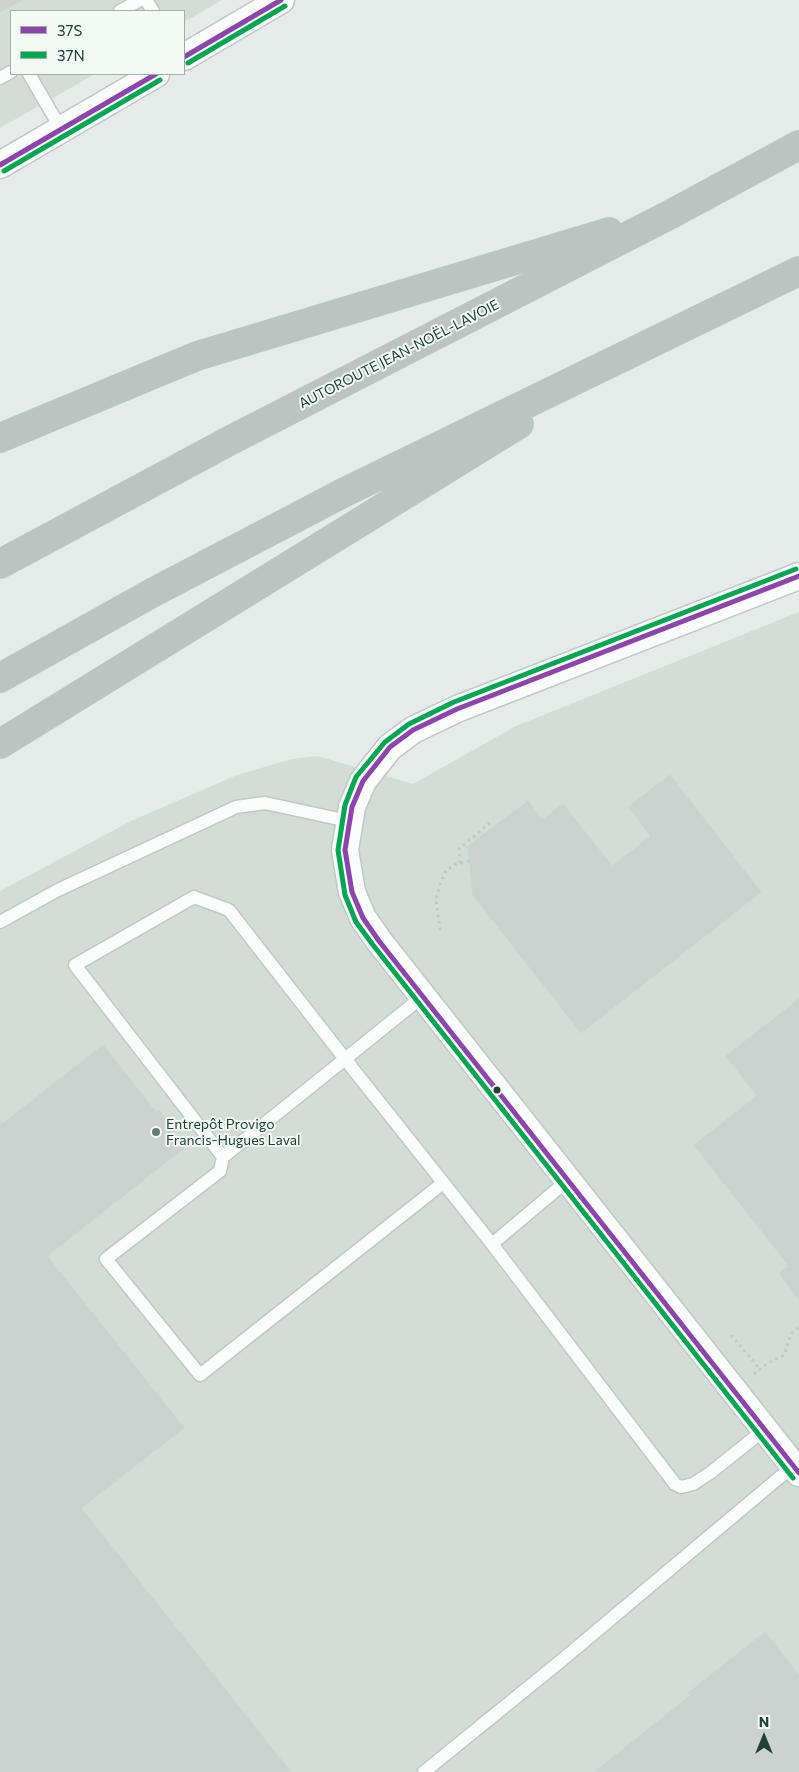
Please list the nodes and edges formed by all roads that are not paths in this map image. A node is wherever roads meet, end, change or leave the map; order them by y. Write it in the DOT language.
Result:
graph roads {
  1 [pos="140,0"];
  2 [pos="281,0"];
  3 [pos="252,7"];
  4 [pos="122,10"];
  5 [pos="185,56"];
  6 [pos="30,75"];
  7 [pos="154,75"];
  8 [pos="61,129"];
  9 [pos="799,145"];
  10 [pos="0,165"];
  11 [pos="673,213"];
  12 [pos="799,271"];
  13 [pos="644,347"];
  14 [pos="0,438"];
  15 [pos="0,564"];
  16 [pos="799,576"];
  17 [pos="0,678"];
  18 [pos="0,744"];
  19 [pos="348,821"];
  20 [pos="0,922"];
  21 [pos="422,997"];
  22 [pos="345,1059"];
  23 [pos="223,1157"];
  24 [pos="567,1181"];
  25 [pos="443,1183"];
  26 [pos="492,1244"];
  27 [pos="764,1430"];
  28 [pos="796,1470"];
  29 [pos="424,1772"];
  1 -- 4 [label="lane"];
  2 -- 3 [label="street"];
  3 -- 5 [label="street"];
  6 -- 8 [label="lane"];
  7 -- 8 [label="street"];
  8 -- 10 [label="street"];
  9 -- 11 [label="highway, AUTOROUTE JEAN-NOËL-LAVOIE"];
  11 -- 14 [label="highway"];
  11 -- 15 [label="highway, AUTOROUTE JEAN-NOËL-LAVOIE"];
  12 -- 13 [label="highway"];
  13 -- 17 [label="highway"];
  13 -- 18 [label="highway"];
  16 -- 19 [label="street"];
  19 -- 20 [label="lane"];
  19 -- 21 [label="street"];
  21 -- 22 [label="lane"];
  21 -- 24 [label="street"];
  22 -- 23 [label="lane"];
  22 -- 23 [label="lane"];
  22 -- 25 [label="lane"];
  23 -- 25 [label="lane"];
  24 -- 26 [label="lane"];
  24 -- 27 [label="street"];
  25 -- 26 [label="lane"];
  26 -- 27 [label="lane"];
  27 -- 28 [label="street"];
  28 -- 29 [label="lane"];
}
